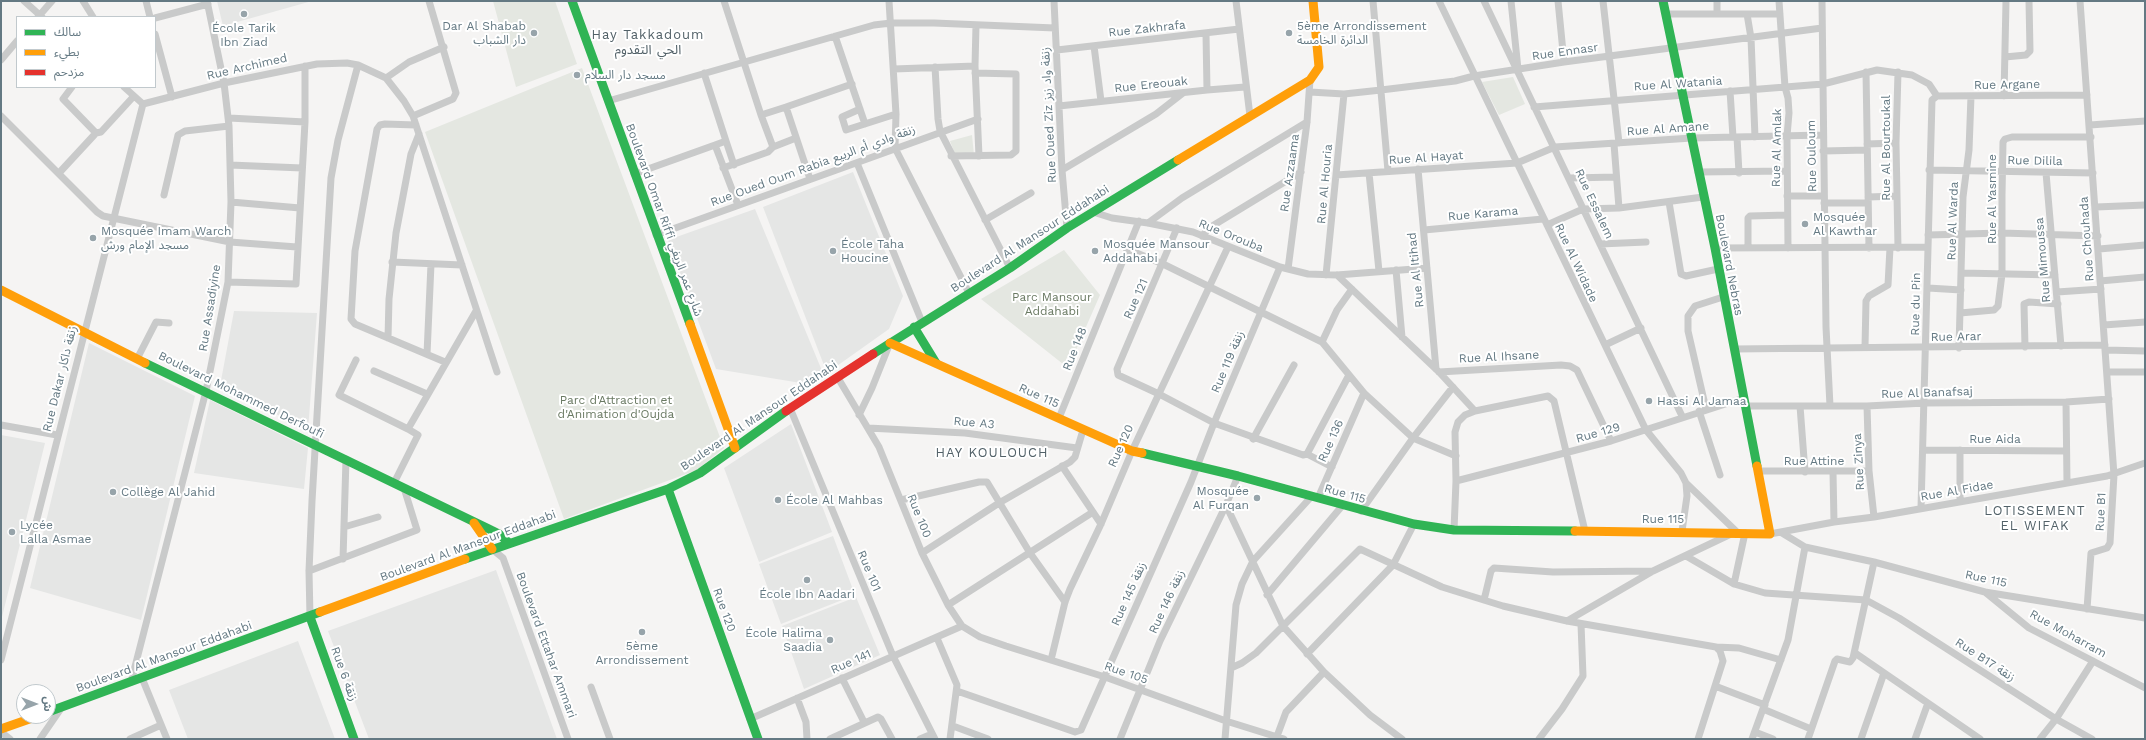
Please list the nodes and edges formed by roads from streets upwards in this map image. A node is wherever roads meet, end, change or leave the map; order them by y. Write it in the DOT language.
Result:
graph roads {
  1 [pos="24,1"];
  2 [pos="52,1"];
  3 [pos="83,1"];
  4 [pos="146,1"];
  5 [pos="429,1"];
  6 [pos="572,1"];
  7 [pos="724,1"];
  8 [pos="889,1"];
  9 [pos="1054,1"];
  10 [pos="1236,1"];
  11 [pos="1313,1"];
  12 [pos="1373,1"];
  13 [pos="1439,1"];
  14 [pos="1484,1"];
  15 [pos="1511,1"];
  16 [pos="1558,1"];
  17 [pos="1603,1"];
  18 [pos="1663,1"];
  19 [pos="1717,1"];
  20 [pos="1779,1"];
  21 [pos="1822,1"];
  22 [pos="2006,1"];
  23 [pos="2029,1"];
  24 [pos="2080,1"];
  25 [pos="207,2"];
  26 [pos="1666,14"];
  27 [pos="1717,14"];
  28 [pos="1747,14"];
  29 [pos="1780,14"];
  30 [pos="40,16"];
  31 [pos="92,16"];
  32 [pos="150,16"];
  33 [pos="156,18"];
  34 [pos="891,23"];
  35 [pos="976,25"];
  36 [pos="1055,28"];
  37 [pos="1822,28"];
  38 [pos="1239,29"];
  39 [pos="1206,34"];
  40 [pos="1782,34"];
  41 [pos="835,36"];
  42 [pos="156,38"];
  43 [pos="1751,38"];
  44 [pos="16,42"];
  45 [pos="1094,46"];
  46 [pos="444,47"];
  47 [pos="1673,48"];
  48 [pos="1057,50"];
  49 [pos="1610,57"];
  50 [pos="2005,57"];
  51 [pos="1,60"];
  52 [pos="744,61"];
  53 [pos="1564,62"];
  54 [pos="358,65"];
  55 [pos="305,66"];
  56 [pos="935,67"];
  57 [pos="894,69"];
  58 [pos="975,69"];
  59 [pos="1517,69"];
  60 [pos="1866,72"];
  61 [pos="1898,72"];
  62 [pos="704,73"];
  63 [pos="1474,76"];
  64 [pos="386,78"];
  65 [pos="1310,80"];
  66 [pos="224,83"];
  67 [pos="852,84"];
  68 [pos="1823,84"];
  69 [pos="1245,87"];
  70 [pos="1784,87"];
  71 [pos="71,88"];
  72 [pos="125,88"];
  73 [pos="1207,90"];
  74 [pos="1381,90"];
  75 [pos="1754,90"];
  76 [pos="1310,92"];
  77 [pos="1730,92"];
  78 [pos="1183,93"];
  79 [pos="1344,94"];
  80 [pos="2087,95"];
  81 [pos="134,96"];
  82 [pos="1682,96"];
  83 [pos="1937,96"];
  84 [pos="1971,96"];
  85 [pos="2004,96"];
  86 [pos="172,97"];
  87 [pos="1613,100"];
  88 [pos="608,101"];
  89 [pos="1101,101"];
  90 [pos="143,104"];
  91 [pos="1059,106"];
  92 [pos="786,107"];
  93 [pos="1534,107"];
  94 [pos="860,109"];
  95 [pos="761,114"];
  96 [pos="896,114"];
  97 [pos="1,116"];
  98 [pos="413,116"];
  99 [pos="1250,116"];
  100 [pos="978,119"];
  101 [pos="2145,121"];
  102 [pos="229,122"];
  103 [pos="305,122"];
  104 [pos="1307,122"];
  105 [pos="865,124"];
  106 [pos="416,125"];
  107 [pos="2090,125"];
  108 [pos="940,131"];
  109 [pos="96,133"];
  110 [pos="418,134"];
  111 [pos="1823,135"];
  112 [pos="1787,136"];
  113 [pos="2091,136"];
  114 [pos="1735,137"];
  115 [pos="1755,137"];
  116 [pos="796,138"];
  117 [pos="1692,138"];
  118 [pos="726,141"];
  119 [pos="1896,143"];
  120 [pos="1617,144"];
  121 [pos="715,145"];
  122 [pos="773,147"];
  123 [pos="1555,147"];
  124 [pos="1867,147"];
  125 [pos="895,148"];
  126 [pos="1823,150"];
  127 [pos="951,156"];
  128 [pos="979,156"];
  129 [pos="857,163"];
  130 [pos="1517,163"];
  131 [pos="230,165"];
  132 [pos="734,165"];
  133 [pos="302,168"];
  134 [pos="723,168"];
  135 [pos="1418,169"];
  136 [pos="1062,170"];
  137 [pos="1787,170"];
  138 [pos="1930,170"];
  139 [pos="1388,171"];
  140 [pos="1966,171"];
  141 [pos="1301,172"];
  142 [pos="1698,172"];
  143 [pos="2003,172"];
  144 [pos="59,173"];
  145 [pos="1369,173"];
  146 [pos="1739,173"];
  147 [pos="2046,173"];
  148 [pos="634,174"];
  149 [pos="2093,174"];
  150 [pos="1336,175"];
  151 [pos="1616,177"];
  152 [pos="1570,178"];
  153 [pos="810,179"];
  154 [pos="1031,193"];
  155 [pos="164,195"];
  156 [pos="1787,196"];
  157 [pos="1897,196"];
  158 [pos="1703,198"];
  159 [pos="1824,200"];
  160 [pos="1868,200"];
  161 [pos="231,202"];
  162 [pos="1669,202"];
  163 [pos="738,205"];
  164 [pos="2145,205"];
  165 [pos="2096,207"];
  166 [pos="300,208"];
  167 [pos="1618,208"];
  168 [pos="1583,209"];
  169 [pos="1093,212"];
  170 [pos="1787,215"];
  171 [pos="113,219"];
  172 [pos="985,220"];
  173 [pos="1138,221"];
  174 [pos="1148,222"];
  175 [pos="1545,222"];
  176 [pos="1067,228"];
  177 [pos="1177,228"];
  178 [pos="1424,230"];
  179 [pos="1963,234"];
  180 [pos="2002,234"];
  181 [pos="656,235"];
  182 [pos="1928,235"];
  183 [pos="2052,235"];
  184 [pos="1202,236"];
  185 [pos="2098,236"];
  186 [pos="230,242"];
  187 [pos="1646,242"];
  188 [pos="1600,244"];
  189 [pos="2145,245"];
  190 [pos="297,247"];
  191 [pos="1228,247"];
  192 [pos="1748,247"];
  193 [pos="1928,247"];
  194 [pos="1715,248"];
  195 [pos="1788,248"];
  196 [pos="1825,248"];
  197 [pos="1869,248"];
  198 [pos="1890,248"];
  199 [pos="1898,248"];
  200 [pos="1127,249"];
  201 [pos="2099,249"];
  202 [pos="392,262"];
  203 [pos="431,264"];
  204 [pos="1163,264"];
  205 [pos="462,266"];
  206 [pos="1280,267"];
  207 [pos="1010,268"];
  208 [pos="1427,268"];
  209 [pos="1718,269"];
  210 [pos="1288,270"];
  211 [pos="1396,270"];
  212 [pos="1379,271"];
  213 [pos="1962,273"];
  214 [pos="2002,274"];
  215 [pos="1326,275"];
  216 [pos="1337,275"];
  217 [pos="2055,276"];
  218 [pos="2145,277"];
  219 [pos="228,282"];
  220 [pos="2101,285"];
  221 [pos="1210,288"];
  222 [pos="1928,288"];
  223 [pos="1352,289"];
  224 [pos="1,290"];
  225 [pos="1961,290"];
  226 [pos="2057,292"];
  227 [pos="969,293"];
  228 [pos="1723,297"];
  229 [pos="2058,304"];
  230 [pos="476,311"];
  231 [pos="1260,312"];
  232 [pos="1960,313"];
  233 [pos="2145,322"];
  234 [pos="169,323"];
  235 [pos="918,324"];
  236 [pos="2104,325"];
  237 [pos="1641,328"];
  238 [pos="83,332"];
  239 [pos="1402,337"];
  240 [pos="388,338"];
  241 [pos="890,342"];
  242 [pos="1322,342"];
  243 [pos="1605,345"];
  244 [pos="2061,346"];
  245 [pos="1865,347"];
  246 [pos="2025,347"];
  247 [pos="1827,348"];
  248 [pos="1926,348"];
  249 [pos="1959,348"];
  250 [pos="2106,348"];
  251 [pos="1734,349"];
  252 [pos="2145,351"];
  253 [pos="427,354"];
  254 [pos="137,358"];
  255 [pos="356,360"];
  256 [pos="445,362"];
  257 [pos="936,363"];
  258 [pos="1294,366"];
  259 [pos="1438,370"];
  260 [pos="374,371"];
  261 [pos="498,372"];
  262 [pos="2108,372"];
  263 [pos="2145,372"];
  264 [pos="1349,375"];
  265 [pos="838,378"];
  266 [pos="1453,387"];
  267 [pos="206,391"];
  268 [pos="1364,393"];
  269 [pos="426,394"];
  270 [pos="1159,394"];
  271 [pos="2109,399"];
  272 [pos="1744,402"];
  273 [pos="2066,402"];
  274 [pos="1925,403"];
  275 [pos="1800,406"];
  276 [pos="1830,406"];
  277 [pos="1868,406"];
  278 [pos="790,408"];
  279 [pos="1703,410"];
  280 [pos="1474,412"];
  281 [pos="859,414"];
  282 [pos="1682,416"];
  283 [pos="1059,418"];
  284 [pos="1214,423"];
  285 [pos="1,425"];
  286 [pos="868,428"];
  287 [pos="408,429"];
  288 [pos="1084,430"];
  289 [pos="1646,430"];
  290 [pos="57,435"];
  291 [pos="1413,438"];
  292 [pos="1254,439"];
  293 [pos="1611,441"];
  294 [pos="316,444"];
  295 [pos="735,448"];
  296 [pos="1077,448"];
  297 [pos="1923,450"];
  298 [pos="1960,450"];
  299 [pos="2066,450"];
  300 [pos="1132,451"];
  301 [pos="1565,453"];
  302 [pos="1307,454"];
  303 [pos="1456,456"];
  304 [pos="346,459"];
  305 [pos="2145,463"];
  306 [pos="1062,466"];
  307 [pos="1197,466"];
  308 [pos="1332,467"];
  309 [pos="1758,471"];
  310 [pos="1869,471"];
  311 [pos="1805,472"];
  312 [pos="1833,472"];
  313 [pos="1720,475"];
  314 [pos="2114,475"];
  315 [pos="1238,476"];
  316 [pos="1456,481"];
  317 [pos="394,483"];
  318 [pos="2067,483"];
  319 [pos="1686,484"];
  320 [pos="404,488"];
  321 [pos="668,489"];
  322 [pos="1314,497"];
  323 [pos="901,500"];
  324 [pos="1960,501"];
  325 [pos="999,503"];
  326 [pos="1226,505"];
  327 [pos="1342,506"];
  328 [pos="1922,508"];
  329 [pos="1361,511"];
  330 [pos="1093,512"];
  331 [pos="378,517"];
  332 [pos="1874,517"];
  333 [pos="472,521"];
  334 [pos="1834,522"];
  335 [pos="1101,524"];
  336 [pos="1414,524"];
  337 [pos="344,527"];
  338 [pos="1454,530"];
  339 [pos="1585,531"];
  340 [pos="1682,531"];
  341 [pos="1739,533"];
  342 [pos="1782,533"];
  343 [pos="1770,534"];
  344 [pos="509,543"];
  345 [pos="1805,547"];
  346 [pos="492,549"];
  347 [pos="922,553"];
  348 [pos="1030,553"];
  349 [pos="1686,556"];
  350 [pos="503,558"];
  351 [pos="343,559"];
  352 [pos="1254,561"];
  353 [pos="1874,562"];
  354 [pos="1393,565"];
  355 [pos="309,571"];
  356 [pos="1653,571"];
  357 [pos="1734,584"];
  358 [pos="1984,592"];
  359 [pos="1267,595"];
  360 [pos="1796,596"];
  361 [pos="1484,600"];
  362 [pos="1866,600"];
  363 [pos="1065,602"];
  364 [pos="948,606"];
  365 [pos="2087,609"];
  366 [pos="310,617"];
  367 [pos="2145,618"];
  368 [pos="1567,621"];
  369 [pos="1581,624"];
  370 [pos="962,626"];
  371 [pos="1283,626"];
  372 [pos="937,638"];
  373 [pos="1716,647"];
  374 [pos="1855,652"];
  375 [pos="1307,654"];
  376 [pos="893,656"];
  377 [pos="1,660"];
  378 [pos="1051,660"];
  379 [pos="1781,660"];
  380 [pos="2093,661"];
  381 [pos="1230,668"];
  382 [pos="1324,672"];
  383 [pos="1884,673"];
  384 [pos="1105,677"];
  385 [pos="142,678"];
  386 [pos="842,678"];
  387 [pos="131,682"];
  388 [pos="1715,686"];
  389 [pos="591,687"];
  390 [pos="2145,688"];
  391 [pos="1141,690"];
  392 [pos="957,691"];
  393 [pos="797,698"];
  394 [pos="1928,703"];
  395 [pos="62,707"];
  396 [pos="1764,707"];
  397 [pos="56,709"];
  398 [pos="750,719"];
  399 [pos="2056,719"];
  400 [pos="1226,721"];
  401 [pos="864,722"];
  402 [pos="17,724"];
  403 [pos="161,725"];
  404 [pos="953,726"];
  405 [pos="1811,729"];
  406 [pos="1,730"];
  407 [pos="1753,735"];
  408 [pos="933,736"];
  409 [pos="1279,738"];
  410 [pos="10,739"];
  411 [pos="40,739"];
  412 [pos="130,739"];
  413 [pos="167,739"];
  414 [pos="354,739"];
  415 [pos="568,739"];
  416 [pos="610,739"];
  417 [pos="758,739"];
  418 [pos="807,739"];
  419 [pos="830,739"];
  420 [pos="892,739"];
  421 [pos="920,739"];
  422 [pos="950,739"];
  423 [pos="988,739"];
  424 [pos="1120,739"];
  425 [pos="1225,739"];
  426 [pos="1402,739"];
  427 [pos="1539,739"];
  428 [pos="1698,739"];
  429 [pos="1773,739"];
  430 [pos="1808,739"];
  431 [pos="1861,739"];
  432 [pos="1915,739"];
  433 [pos="1980,739"];
  434 [pos="2040,739"];
  435 [pos="2092,739"];
  1 -- 30 [label="street"];
  2 -- 30 [label="street"];
  3 -- 31 [label="street"];
  4 -- 32 [label="street"];
  5 -- 46 [label="street"];
  6 -- 88 [label="street, Boulevard Omar Riffi شارع عمر الريفي"];
  7 -- 52 [label="street"];
  8 -- 34 [label="street"];
  9 -- 36 [label="street, Rue Oued Ziz زنقة واد زيز"];
  10 -- 38 [label="street"];
  11 -- 65 [label="street"];
  12 -- 74 [label="street"];
  13 -- 63 [label="street, Rue Al Widade"];
  14 -- 59 [label="street, Rue Essalem"];
  15 -- 59 [label="street"];
  16 -- 53 [label="street"];
  17 -- 49 [label="street"];
  18 -- 26 [label="street, Boulevard Nebras"];
  19 -- 27 [label="street"];
  20 -- 29 [label="street, Rue Al Amlak"];
  21 -- 37 [label="street, Rue Ouloum"];
  22 -- 50 [label="street"];
  23 -- 50 [label="street"];
  24 -- 80 [label="street, Rue Chouhada"];
  25 -- 33 [label="street"];
  25 -- 66 [label="street, Rue Assadiyine"];
  26 -- 27 [label="street"];
  26 -- 47 [label="street, Boulevard Nebras"];
  27 -- 28 [label="street"];
  28 -- 29 [label="street"];
  28 -- 43 [label="street"];
  29 -- 40 [label="street, Rue Al Amlak"];
  34 -- 35 [label="street"];
  34 -- 41 [label="street"];
  34 -- 57 [label="street"];
  35 -- 36 [label="street"];
  35 -- 58 [label="street"];
  36 -- 48 [label="street, Rue Oued Ziz زنقة واد زيز"];
  37 -- 40 [label="street, Rue Ennasr"];
  37 -- 68 [label="street, Rue Ouloum"];
  38 -- 39 [label="street, Rue Zakhrafa"];
  38 -- 69 [label="street"];
  39 -- 45 [label="street, Rue Zakhrafa"];
  39 -- 73 [label="street"];
  40 -- 43 [label="street, Rue Ennasr"];
  40 -- 70 [label="street, Rue Al Amlak"];
  41 -- 52 [label="street"];
  41 -- 67 [label="street"];
  42 -- 86 [label="street"];
  43 -- 47 [label="street, Rue Ennasr"];
  43 -- 75 [label="street"];
  44 -- 51 [label="street"];
  45 -- 48 [label="street, Rue Zakhrafa"];
  45 -- 89 [label="street"];
  46 -- 64 [label="street"];
  46 -- 98 [label="street"];
  47 -- 49 [label="street, Rue Ennasr"];
  47 -- 82 [label="street, Boulevard Nebras"];
  48 -- 91 [label="street, Rue Oued Ziz زنقة واد زيز"];
  49 -- 53 [label="street, Rue Ennasr"];
  49 -- 87 [label="street"];
  50 -- 85 [label="street"];
  52 -- 62 [label="street"];
  52 -- 95 [label="street"];
  53 -- 59 [label="street, Rue Ennasr"];
  54 -- 55 [label="street, Rue Archimed"];
  54 -- 64 [label="street"];
  54 -- 294 [label="street"];
  55 -- 66 [label="street, Rue Archimed"];
  55 -- 103 [label="street"];
  56 -- 57 [label="street"];
  56 -- 58 [label="street"];
  56 -- 108 [label="street"];
  57 -- 96 [label="street"];
  58 -- 100 [label="street"];
  58 -- 128 [label="street"];
  59 -- 63 [label="street, Rue Ennasr"];
  59 -- 93 [label="street, Rue Essalem"];
  60 -- 61 [label="street, Rue Al Watania"];
  60 -- 68 [label="street, Rue Al Watania"];
  60 -- 124 [label="street"];
  61 -- 83 [label="street, Rue Al Watania"];
  61 -- 119 [label="street, Rue Al Bourtoukal"];
  62 -- 88 [label="street"];
  62 -- 118 [label="street"];
  63 -- 74 [label="street, Rue Ennasr"];
  63 -- 130 [label="street, Rue Al Widade"];
  64 -- 98 [label="street"];
  65 -- 76 [label="street, Rue Azzaama"];
  65 -- 99 [label="street, Boulevard Al Mansour Eddahabi"];
  66 -- 86 [label="street, Rue Archimed"];
  66 -- 102 [label="street, Rue Assadiyine"];
  67 -- 92 [label="street"];
  67 -- 94 [label="street"];
  68 -- 70 [label="street, Rue Al Watania"];
  68 -- 111 [label="street, Rue Ouloum"];
  69 -- 73 [label="street, Rue Ereouak"];
  69 -- 99 [label="street"];
  70 -- 75 [label="street, Rue Al Watania"];
  70 -- 112 [label="street, Rue Al Amlak"];
  71 -- 109 [label="street"];
  72 -- 81 [label="street"];
  73 -- 78 [label="street, Rue Ereouak"];
  74 -- 79 [label="street, Rue Ennasr"];
  74 -- 139 [label="street"];
  75 -- 77 [label="street, Rue Al Watania"];
  75 -- 115 [label="street"];
  76 -- 79 [label="street, Rue Ennasr"];
  76 -- 104 [label="street, Rue Azzaama"];
  77 -- 82 [label="street, Rue Al Watania"];
  77 -- 114 [label="street"];
  78 -- 89 [label="street, Rue Ereouak"];
  78 -- 136 [label="street"];
  79 -- 150 [label="street, Rue Al Houria"];
  80 -- 85 [label="street, Rue Argane"];
  80 -- 107 [label="street, Rue Chouhada"];
  81 -- 90 [label="street"];
  81 -- 109 [label="street"];
  82 -- 87 [label="street, Rue Al Watania"];
  82 -- 117 [label="street, Boulevard Nebras"];
  83 -- 84 [label="street, Rue Argane"];
  83 -- 138 [label="street, Rue du Pin"];
  84 -- 85 [label="street, Rue Argane"];
  84 -- 140 [label="street, Rue Al Warda"];
  86 -- 90 [label="street, Rue Archimed"];
  87 -- 93 [label="street, Rue Al Watania"];
  87 -- 120 [label="street"];
  88 -- 148 [label="street, Boulevard Omar Riffi شارع عمر الريفي"];
  89 -- 91 [label="street, Rue Ereouak"];
  90 -- 171 [label="street, Rue Dakar زنقة داكار"];
  91 -- 136 [label="street, Rue Oued Ziz زنقة واد زيز"];
  92 -- 95 [label="street"];
  92 -- 116 [label="street"];
  93 -- 123 [label="street, Rue Essalem"];
  94 -- 105 [label="street"];
  94 -- 105 [label="street"];
  95 -- 122 [label="street"];
  96 -- 105 [label="street"];
  96 -- 125 [label="street"];
  97 -- 144 [label="street"];
  98 -- 106 [label="street"];
  99 -- 169 [label="street, Boulevard Al Mansour Eddahabi"];
  100 -- 108 [label="street, Rue Oued Oum Rabia زنقة وادي أم الربيع"];
  100 -- 128 [label="street"];
  101 -- 107 [label="street"];
  102 -- 103 [label="street"];
  102 -- 131 [label="street, Rue Assadiyine"];
  102 -- 155 [label="street"];
  103 -- 133 [label="street"];
  104 -- 141 [label="street, Rue Azzaama"];
  104 -- 174 [label="street"];
  106 -- 110 [label="street"];
  106 -- 240 [label="street"];
  107 -- 113 [label="street, Rue Chouhada"];
  108 -- 125 [label="street, Rue Oued Oum Rabia زنقة وادي أم الربيع"];
  108 -- 127 [label="street"];
  109 -- 144 [label="street"];
  110 -- 202 [label="street"];
  110 -- 205 [label="street"];
  111 -- 112 [label="street, Rue Al Amane"];
  111 -- 126 [label="street, Rue Ouloum"];
  112 -- 115 [label="street, Rue Al Amane"];
  112 -- 137 [label="street, Rue Al Amlak"];
  113 -- 143 [label="street, Rue Al Yasmine"];
  113 -- 149 [label="street, Rue Chouhada"];
  114 -- 115 [label="street, Rue Al Amane"];
  114 -- 117 [label="street, Rue Al Amane"];
  114 -- 146 [label="street"];
  116 -- 122 [label="street"];
  116 -- 153 [label="street"];
  117 -- 120 [label="street, Rue Al Amane"];
  117 -- 142 [label="street, Boulevard Nebras"];
  118 -- 121 [label="street"];
  118 -- 132 [label="street"];
  119 -- 124 [label="street"];
  119 -- 157 [label="street, Rue Al Bourtoukal"];
  120 -- 123 [label="street, Rue Al Amane"];
  120 -- 151 [label="street"];
  121 -- 134 [label="street"];
  121 -- 148 [label="street"];
  122 -- 132 [label="street"];
  123 -- 130 [label="street, Rue Al Amane"];
  123 -- 152 [label="street, Rue Essalem"];
  124 -- 126 [label="street"];
  124 -- 160 [label="street"];
  125 -- 129 [label="street, Rue Oued Oum Rabia زنقة وادي أم الربيع"];
  125 -- 227 [label="street"];
  126 -- 159 [label="street, Rue Ouloum"];
  127 -- 128 [label="street"];
  127 -- 172 [label="street"];
  129 -- 153 [label="street, Rue Oued Oum Rabia زنقة وادي أم الربيع"];
  129 -- 235 [label="street"];
  130 -- 135 [label="street, Rue Al Hayat"];
  130 -- 175 [label="street, Rue Al Widade"];
  131 -- 133 [label="street"];
  131 -- 161 [label="street, Rue Assadiyine"];
  132 -- 134 [label="street"];
  133 -- 166 [label="street"];
  134 -- 163 [label="street"];
  135 -- 139 [label="street, Rue Al Hayat"];
  135 -- 178 [label="street, Rue Al Itihad"];
  136 -- 176 [label="street, Rue Oued Ziz زنقة واد زيز"];
  137 -- 146 [label="street"];
  137 -- 156 [label="street, Rue Al Amlak"];
  138 -- 140 [label="street, Rue Dilila"];
  138 -- 182 [label="street, Rue du Pin"];
  139 -- 145 [label="street, Rue Al Hayat"];
  140 -- 143 [label="street, Rue Dilila"];
  140 -- 179 [label="street, Rue Al Warda"];
  141 -- 184 [label="street"];
  141 -- 210 [label="street, Rue Azzaama"];
  142 -- 146 [label="street"];
  142 -- 158 [label="street, Boulevard Nebras"];
  143 -- 147 [label="street, Rue Dilila"];
  143 -- 180 [label="street, Rue Al Yasmine"];
  144 -- 171 [label="street"];
  145 -- 150 [label="street, Rue Al Hayat"];
  145 -- 212 [label="street"];
  147 -- 149 [label="street, Rue Dilila"];
  147 -- 183 [label="street, Rue Mimoussa"];
  148 -- 181 [label="street, Boulevard Omar Riffi شارع عمر الريفي"];
  149 -- 165 [label="street, Rue Chouhada"];
  150 -- 215 [label="street, Rue Al Houria"];
  151 -- 152 [label="street"];
  151 -- 167 [label="street"];
  152 -- 168 [label="street, Rue Essalem"];
  153 -- 163 [label="street, Rue Oued Oum Rabia زنقة وادي أم الربيع"];
  154 -- 172 [label="street"];
  156 -- 159 [label="street"];
  156 -- 170 [label="street, Rue Al Amlak"];
  157 -- 160 [label="street"];
  157 -- 199 [label="street, Rue Al Bourtoukal"];
  158 -- 162 [label="street"];
  158 -- 194 [label="street, Boulevard Nebras"];
  159 -- 160 [label="street"];
  159 -- 196 [label="street, Rue Ouloum"];
  160 -- 197 [label="street"];
  161 -- 166 [label="street"];
  161 -- 186 [label="street, Rue Assadiyine"];
  162 -- 167 [label="street"];
  162 -- 209 [label="street"];
  163 -- 181 [label="street, Rue Oued Oum Rabia زنقة وادي أم الربيع"];
  164 -- 165 [label="street"];
  165 -- 185 [label="street, Rue Chouhada"];
  166 -- 190 [label="street"];
  167 -- 168 [label="street"];
  168 -- 175 [label="street, Rue Karama"];
  168 -- 188 [label="street, Rue Essalem"];
  169 -- 173 [label="street, Rue Orouba"];
  169 -- 176 [label="street, Boulevard Al Mansour Eddahabi"];
  170 -- 192 [label="street"];
  170 -- 195 [label="street, Rue Al Amlak"];
  171 -- 186 [label="street"];
  171 -- 238 [label="street, Rue Dakar زنقة داكار"];
  172 -- 207 [label="street"];
  173 -- 174 [label="street, Rue Orouba"];
  173 -- 200 [label="street, Rue 148"];
  174 -- 177 [label="street, Rue Orouba"];
  175 -- 178 [label="street, Rue Karama"];
  175 -- 243 [label="street, Rue Al Widade"];
  176 -- 207 [label="street, Boulevard Al Mansour Eddahabi"];
  177 -- 184 [label="street, Rue Orouba"];
  177 -- 204 [label="street, Rue 121"];
  178 -- 208 [label="street, Rue Al Itihad"];
  179 -- 180 [label="street"];
  179 -- 182 [label="street"];
  179 -- 213 [label="street, Rue Al Warda"];
  180 -- 183 [label="street"];
  180 -- 214 [label="street, Rue Al Yasmine"];
  181 -- 295 [label="street, Boulevard Omar Riffi شارع عمر الريفي"];
  182 -- 193 [label="street, Rue du Pin"];
  183 -- 185 [label="street"];
  183 -- 217 [label="street, Rue Mimoussa"];
  184 -- 191 [label="street, Rue Orouba"];
  185 -- 201 [label="street, Rue Chouhada"];
  186 -- 190 [label="street"];
  186 -- 219 [label="street, Rue Assadiyine"];
  187 -- 188 [label="street"];
  188 -- 237 [label="street, Rue Essalem"];
  189 -- 201 [label="street"];
  190 -- 219 [label="street"];
  191 -- 206 [label="street, Rue Orouba"];
  191 -- 221 [label="street, Rue 120"];
  192 -- 194 [label="street"];
  192 -- 195 [label="street"];
  193 -- 199 [label="street"];
  193 -- 222 [label="street, Rue du Pin"];
  194 -- 209 [label="street, Boulevard Nebras"];
  195 -- 196 [label="street"];
  196 -- 197 [label="street"];
  196 -- 247 [label="street, Rue Ouloum"];
  197 -- 198 [label="street"];
  198 -- 199 [label="street"];
  198 -- 245 [label="street"];
  200 -- 204 [label="street"];
  200 -- 283 [label="street, Rue 148"];
  201 -- 220 [label="street, Rue Chouhada"];
  202 -- 203 [label="street"];
  202 -- 240 [label="street"];
  203 -- 205 [label="street"];
  203 -- 253 [label="street"];
  204 -- 221 [label="street"];
  204 -- 270 [label="street, Rue 121"];
  205 -- 230 [label="street"];
  206 -- 210 [label="street, Rue Orouba"];
  206 -- 231 [label="street, Rue 119 زنقة"];
  207 -- 227 [label="street, Boulevard Al Mansour Eddahabi"];
  208 -- 211 [label="street, Rue Orouba"];
  208 -- 259 [label="street, Rue Al Itihad"];
  209 -- 228 [label="street, Boulevard Nebras"];
  210 -- 215 [label="street, Rue Orouba"];
  211 -- 212 [label="street, Rue Orouba"];
  211 -- 239 [label="street"];
  212 -- 216 [label="street, Rue Orouba"];
  213 -- 214 [label="street"];
  213 -- 225 [label="street, Rue Al Warda"];
  214 -- 217 [label="street"];
  214 -- 232 [label="street, Rue Al Yasmine"];
  215 -- 216 [label="street, Rue Orouba"];
  216 -- 223 [label="street"];
  217 -- 226 [label="street, Rue Mimoussa"];
  218 -- 220 [label="street"];
  219 -- 267 [label="street, Rue Assadiyine"];
  220 -- 226 [label="street"];
  220 -- 236 [label="street, Rue Chouhada"];
  221 -- 231 [label="street"];
  221 -- 270 [label="street, Rue 120"];
  222 -- 225 [label="street"];
  222 -- 248 [label="street, Rue du Pin"];
  223 -- 239 [label="street"];
  223 -- 242 [label="street"];
  224 -- 238 [label="street, Boulevard Mohammed Derfoufi"];
  225 -- 232 [label="street, Rue Al Warda"];
  226 -- 229 [label="street, Rue Mimoussa"];
  227 -- 235 [label="street, Boulevard Al Mansour Eddahabi"];
  228 -- 251 [label="street, Boulevard Nebras"];
  228 -- 279 [label="street"];
  229 -- 244 [label="street, Rue Mimoussa"];
  229 -- 246 [label="street"];
  230 -- 256 [label="street"];
  230 -- 261 [label="street"];
  231 -- 242 [label="street"];
  231 -- 284 [label="street, Rue 119 زنقة"];
  232 -- 249 [label="street, Rue Al Warda"];
  233 -- 236 [label="street"];
  234 -- 254 [label="street"];
  235 -- 241 [label="street, Boulevard Al Mansour Eddahabi"];
  235 -- 257 [label="street"];
  236 -- 250 [label="street, Rue Chouhada"];
  237 -- 243 [label="street"];
  237 -- 282 [label="street, Rue Essalem"];
  238 -- 254 [label="street, Boulevard Mohammed Derfoufi"];
  238 -- 290 [label="street, Rue Dakar زنقة داكار"];
  239 -- 259 [label="street"];
  240 -- 253 [label="street"];
  241 -- 257 [label="street, Rue 115"];
  241 -- 265 [label="street, Boulevard Al Mansour Eddahabi"];
  241 -- 281 [label="street"];
  242 -- 264 [label="street"];
  243 -- 289 [label="street, Rue Al Widade"];
  244 -- 246 [label="street, Rue Arar"];
  244 -- 250 [label="street, Rue Arar"];
  245 -- 247 [label="street, Rue Arar"];
  245 -- 248 [label="street, Rue Arar"];
  246 -- 249 [label="street, Rue Arar"];
  247 -- 251 [label="street, Rue Arar"];
  247 -- 276 [label="street, Rue Ouloum"];
  248 -- 249 [label="street, Rue Arar"];
  248 -- 274 [label="street, Rue du Pin"];
  250 -- 252 [label="street, Rue Arar"];
  250 -- 262 [label="street, Rue Chouhada"];
  251 -- 272 [label="street, Boulevard Nebras"];
  253 -- 256 [label="street"];
  254 -- 267 [label="street, Boulevard Mohammed Derfoufi"];
  255 -- 287 [label="street"];
  256 -- 269 [label="street"];
  257 -- 283 [label="street, Rue 115"];
  258 -- 292 [label="street"];
  259 -- 266 [label="street"];
  259 -- 293 [label="street, Rue Al Ihsane"];
  260 -- 269 [label="street"];
  262 -- 263 [label="street"];
  262 -- 271 [label="street, Rue Chouhada"];
  264 -- 268 [label="street"];
  264 -- 302 [label="street"];
  265 -- 278 [label="street, Boulevard Al Mansour Eddahabi"];
  265 -- 281 [label="street, Rue 100"];
  266 -- 280 [label="street"];
  266 -- 291 [label="street"];
  267 -- 294 [label="street, Boulevard Mohammed Derfoufi"];
  267 -- 387 [label="street, Rue Assadiyine"];
  268 -- 291 [label="street"];
  268 -- 308 [label="street, Rue 136"];
  269 -- 287 [label="street"];
  270 -- 284 [label="street"];
  270 -- 300 [label="street, Rue 120"];
  271 -- 273 [label="street, Rue Al Banafsaj"];
  271 -- 314 [label="street, Rue Chouhada"];
  272 -- 275 [label="street, Rue Al Banafsaj"];
  272 -- 279 [label="street, Rue 129"];
  272 -- 309 [label="street, Boulevard Nebras"];
  273 -- 274 [label="street, Rue Al Banafsaj"];
  273 -- 299 [label="street"];
  274 -- 277 [label="street, Rue Al Banafsaj"];
  274 -- 297 [label="street, Rue du Pin"];
  275 -- 276 [label="street, Rue Al Banafsaj"];
  275 -- 311 [label="street"];
  276 -- 277 [label="street, Rue Al Banafsaj"];
  277 -- 310 [label="street, Rue Zinya"];
  278 -- 295 [label="street, Boulevard Al Mansour Eddahabi"];
  278 -- 376 [label="street, Rue 101"];
  279 -- 282 [label="street, Rue 129"];
  279 -- 313 [label="street"];
  280 -- 301 [label="street"];
  280 -- 303 [label="street"];
  281 -- 286 [label="street, Rue 100"];
  282 -- 289 [label="street, Rue 129"];
  283 -- 288 [label="street, Rue 115"];
  284 -- 292 [label="street"];
  284 -- 307 [label="street, Rue 119 زنقة"];
  285 -- 290 [label="street"];
  286 -- 296 [label="street, Rue A3"];
  286 -- 323 [label="street, Rue 100"];
  287 -- 317 [label="street"];
  288 -- 296 [label="street"];
  288 -- 300 [label="street, Rue 115"];
  289 -- 293 [label="street, Rue 129"];
  289 -- 319 [label="street, Rue Al Widade"];
  290 -- 377 [label="street, Rue Dakar زنقة داكار"];
  291 -- 303 [label="street"];
  291 -- 329 [label="street"];
  292 -- 302 [label="street"];
  293 -- 301 [label="street, Rue 129"];
  294 -- 304 [label="street, Boulevard Mohammed Derfoufi"];
  294 -- 355 [label="street"];
  295 -- 321 [label="street, Boulevard Al Mansour Eddahabi"];
  296 -- 306 [label="street"];
  297 -- 298 [label="street, Rue Aida"];
  297 -- 328 [label="street, Rue du Pin"];
  298 -- 299 [label="street, Rue Aida"];
  298 -- 324 [label="street"];
  299 -- 318 [label="street"];
  300 -- 307 [label="street, Rue 115"];
  300 -- 335 [label="street, Rue 120"];
  301 -- 316 [label="street, Rue 129"];
  301 -- 339 [label="street"];
  302 -- 308 [label="street"];
  303 -- 316 [label="street"];
  304 -- 317 [label="street, Boulevard Mohammed Derfoufi"];
  304 -- 337 [label="street"];
  305 -- 314 [label="street, Rue Al Fidae"];
  306 -- 325 [label="street"];
  306 -- 330 [label="street"];
  307 -- 315 [label="street, Rue 115"];
  307 -- 384 [label="street, Rue 145 زنقة"];
  308 -- 322 [label="street, Rue 136"];
  309 -- 311 [label="street, Rue Attine"];
  309 -- 343 [label="street, Boulevard Nebras"];
  310 -- 312 [label="street, Rue Attine"];
  310 -- 332 [label="street, Rue Zinya"];
  311 -- 312 [label="street, Rue Attine"];
  312 -- 334 [label="street"];
  314 -- 318 [label="street, Rue Al Fidae"];
  314 -- 365 [label="street, Rue B1"];
  315 -- 322 [label="street, Rue 115"];
  315 -- 326 [label="street, Rue 146 زنقة"];
  316 -- 338 [label="street"];
  317 -- 320 [label="street, Boulevard Mohammed Derfoufi"];
  318 -- 324 [label="street, Rue Al Fidae"];
  319 -- 340 [label="street"];
  319 -- 341 [label="street"];
  320 -- 333 [label="street, Boulevard Mohammed Derfoufi"];
  320 -- 351 [label="street"];
  321 -- 344 [label="street, Boulevard Al Mansour Eddahabi"];
  321 -- 398 [label="street, Rue 120"];
  322 -- 327 [label="street, Rue 115"];
  322 -- 352 [label="street, Rue 136"];
  323 -- 325 [label="street"];
  323 -- 347 [label="street, Rue 100"];
  324 -- 328 [label="street, Rue Al Fidae"];
  325 -- 347 [label="street"];
  325 -- 348 [label="street"];
  326 -- 352 [label="street"];
  326 -- 391 [label="street, Rue 146 زنقة"];
  327 -- 329 [label="street, Rue 115"];
  327 -- 359 [label="street"];
  328 -- 332 [label="street, Rue Al Fidae"];
  329 -- 336 [label="street, Rue 115"];
  330 -- 335 [label="street"];
  330 -- 348 [label="street"];
  331 -- 337 [label="street"];
  332 -- 334 [label="street, Rue Al Fidae"];
  333 -- 344 [label="street, Boulevard Mohammed Derfoufi"];
  333 -- 346 [label="street, Boulevard Mohammed Derfoufi"];
  334 -- 342 [label="street, Rue Al Fidae"];
  335 -- 363 [label="street, Rue 120"];
  336 -- 338 [label="street, Rue 115"];
  336 -- 354 [label="street"];
  337 -- 351 [label="street"];
  338 -- 339 [label="street, Rue 115"];
  339 -- 340 [label="street, Rue 115"];
  340 -- 341 [label="street, Rue 115"];
  341 -- 343 [label="street, Rue 115"];
  341 -- 349 [label="street"];
  341 -- 357 [label="street"];
  342 -- 343 [label="street, Rue Al Fidae"];
  342 -- 345 [label="street, Rue 115"];
  344 -- 346 [label="street, Boulevard Al Mansour Eddahabi"];
  344 -- 350 [label="street"];
  345 -- 353 [label="street, Rue 115"];
  345 -- 360 [label="street"];
  346 -- 350 [label="street"];
  346 -- 366 [label="street, Boulevard Al Mansour Eddahabi"];
  347 -- 364 [label="street, Rue 100"];
  348 -- 363 [label="street"];
  348 -- 364 [label="street"];
  349 -- 356 [label="street"];
  349 -- 357 [label="street"];
  350 -- 415 [label="street, Boulevard Ettahar Ammari"];
  351 -- 355 [label="street"];
  352 -- 359 [label="street"];
  352 -- 381 [label="street, Rue 136"];
  353 -- 358 [label="street, Rue 115"];
  353 -- 362 [label="street"];
  354 -- 361 [label="street"];
  354 -- 371 [label="street"];
  354 -- 375 [label="street"];
  355 -- 366 [label="street"];
  356 -- 361 [label="street"];
  356 -- 368 [label="street"];
  357 -- 360 [label="street"];
  358 -- 365 [label="street, Rue 115"];
  358 -- 380 [label="street, Rue Moharram"];
  359 -- 371 [label="street"];
  360 -- 362 [label="street"];
  360 -- 379 [label="street"];
  361 -- 368 [label="street"];
  362 -- 374 [label="street"];
  362 -- 399 [label="street, Rue B17 زنقة"];
  363 -- 378 [label="street, Rue 120"];
  364 -- 370 [label="street, Rue 100"];
  365 -- 367 [label="street, Rue 115"];
  366 -- 385 [label="street, Boulevard Al Mansour Eddahabi"];
  366 -- 414 [label="street, Rue 6 زنقة"];
  368 -- 369 [label="street"];
  369 -- 373 [label="street"];
  369 -- 427 [label="street"];
  370 -- 372 [label="street, Rue 141"];
  370 -- 378 [label="street, Rue 105"];
  371 -- 375 [label="street"];
  371 -- 381 [label="street"];
  372 -- 376 [label="street, Rue 141"];
  372 -- 392 [label="street"];
  373 -- 379 [label="street"];
  373 -- 388 [label="street"];
  374 -- 383 [label="street"];
  374 -- 405 [label="street"];
  375 -- 382 [label="street"];
  376 -- 386 [label="street, Rue 141"];
  376 -- 408 [label="street, Rue 101"];
  378 -- 384 [label="street, Rue 105"];
  379 -- 396 [label="street"];
  380 -- 390 [label="street, Rue Moharram"];
  380 -- 399 [label="street"];
  381 -- 400 [label="street, Rue 136"];
  382 -- 409 [label="street"];
  382 -- 426 [label="street"];
  383 -- 394 [label="street"];
  383 -- 431 [label="street"];
  384 -- 391 [label="street, Rue 105"];
  384 -- 392 [label="street, Rue 145 زنقة"];
  385 -- 387 [label="street, Boulevard Al Mansour Eddahabi"];
  385 -- 403 [label="street"];
  386 -- 393 [label="street, Rue 141"];
  386 -- 401 [label="street"];
  387 -- 395 [label="street, Boulevard Al Mansour Eddahabi"];
  388 -- 396 [label="street"];
  388 -- 428 [label="street"];
  389 -- 416 [label="street"];
  391 -- 400 [label="street, Rue 105"];
  391 -- 424 [label="street, Rue 146 زنقة"];
  392 -- 404 [label="street"];
  393 -- 398 [label="street, Rue 141"];
  393 -- 418 [label="street"];
  394 -- 432 [label="street"];
  394 -- 433 [label="street"];
  395 -- 397 [label="street, Boulevard Al Mansour Eddahabi"];
  395 -- 411 [label="street"];
  396 -- 405 [label="street"];
  396 -- 407 [label="street"];
  398 -- 417 [label="street, Rue 120"];
  399 -- 434 [label="street"];
  399 -- 435 [label="street, Rue B17 زنقة"];
  400 -- 409 [label="street, Rue 105"];
  400 -- 425 [label="street, Rue 136"];
  401 -- 419 [label="street"];
  401 -- 420 [label="street"];
  402 -- 406 [label="street"];
  403 -- 412 [label="street"];
  403 -- 413 [label="street"];
  404 -- 422 [label="street"];
  404 -- 423 [label="street"];
  405 -- 430 [label="street"];
  406 -- 410 [label="street"];
  407 -- 429 [label="street"];
  408 -- 421 [label="street"];
}
